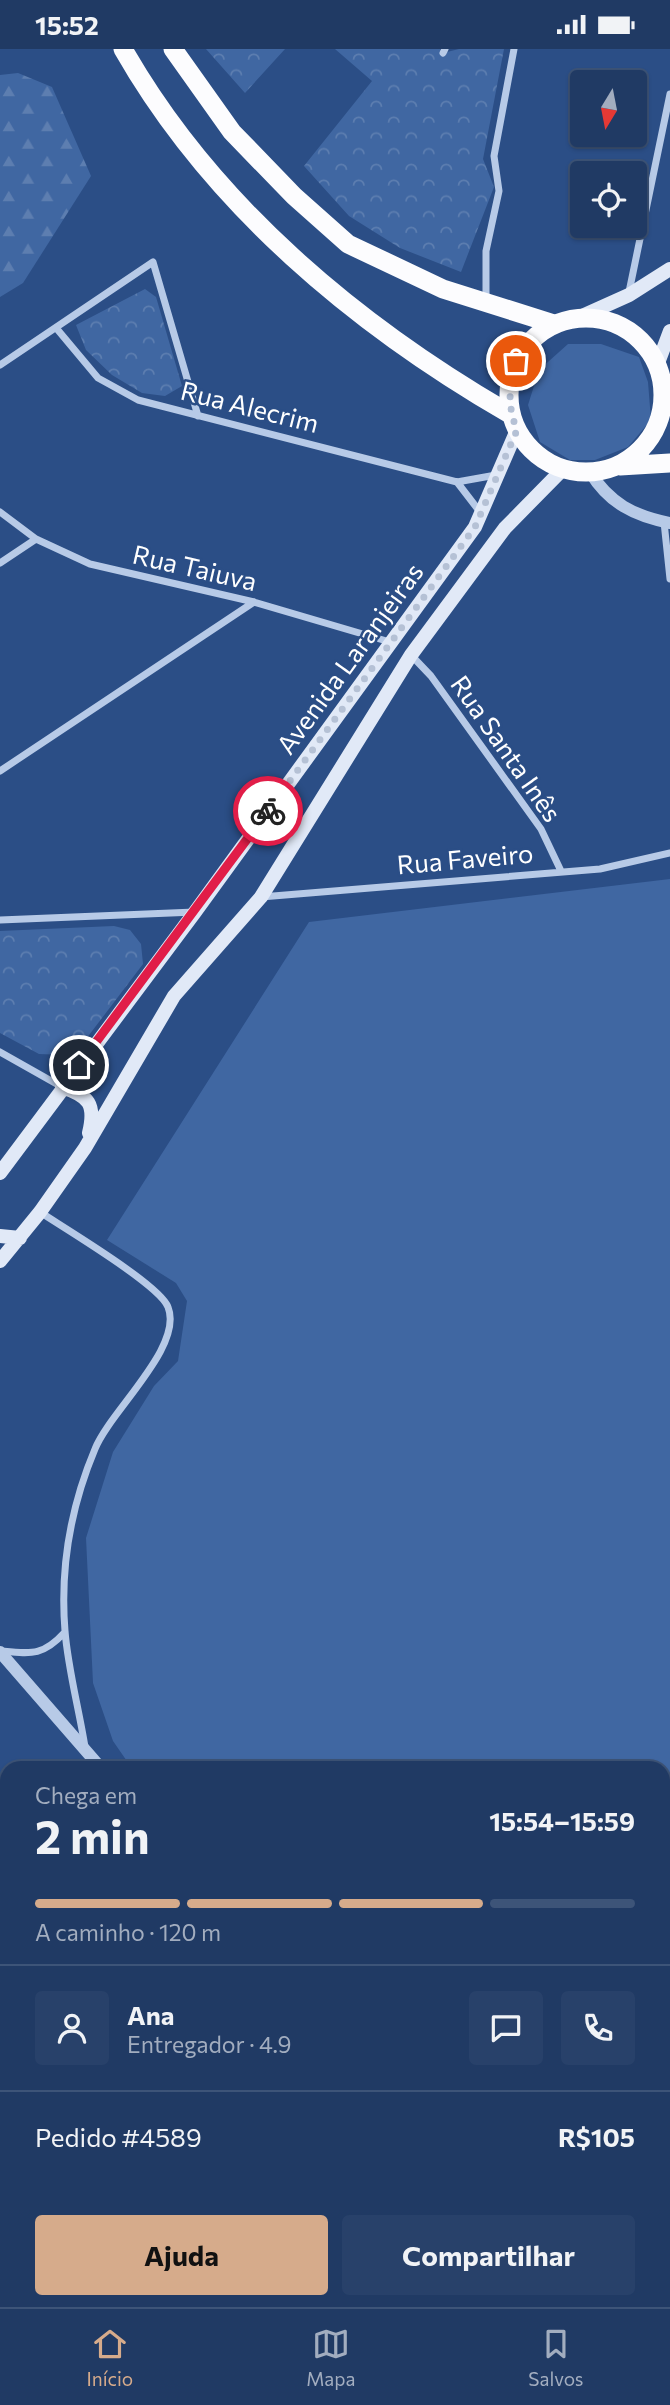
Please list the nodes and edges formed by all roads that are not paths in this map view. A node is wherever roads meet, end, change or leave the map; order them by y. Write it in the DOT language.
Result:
graph roads {
  1 [pos="123,49"];
  2 [pos="173,49"];
  3 [pos="514,49"];
  4 [pos="670,94"];
  5 [pos="670,269"];
  6 [pos="629,295"];
  7 [pos="486,300"];
  8 [pos="580,317"];
  9 [pos="554,324"];
  10 [pos="57,329"];
  11 [pos="670,331"];
  12 [pos="658,363"];
  13 [pos="0,365"];
  14 [pos="667,388"];
  15 [pos="198,417"];
  16 [pos="514,422"];
  17 [pos="670,463"];
  18 [pos="616,467"];
  19 [pos="563,469"];
  20 [pos="590,472"];
  21 [pos="499,474"];
  22 [pos="457,482"];
  23 [pos="0,512"];
  24 [pos="481,514"];
  25 [pos="667,522"];
  26 [pos="36,539"];
  27 [pos="0,563"];
  28 [pos="670,579"];
  29 [pos="254,602"];
  30 [pos="390,642"];
  31 [pos="411,655"];
  32 [pos="0,771"];
  33 [pos="670,853"];
  34 [pos="561,871"];
  35 [pos="261,897"];
  36 [pos="195,912"];
  37 [pos="0,920"];
  38 [pos="0,1052"];
  39 [pos="62,1087"];
  40 [pos="85,1148"];
  41 [pos="0,1173"];
  42 [pos="40,1212"];
  43 [pos="0,1236"];
  44 [pos="20,1238"];
  45 [pos="0,1261"];
  46 [pos="65,1632"];
  47 [pos="0,1651"];
  48 [pos="86,1751"];
  49 [pos="95,1761"];
  1 -- 16 [label="highway"];
  2 -- 7 [label="highway"];
  3 -- 7 [label="street"];
  4 -- 6 [label="street"];
  5 -- 6 [label="main road"];
  6 -- 8 [label="main road"];
  7 -- 9 [label="highway"];
  8 -- 9 [label="highway"];
  8 -- 12 [label="highway"];
  9 -- 16 [label="highway"];
  10 -- 13 [label="street"];
  10 -- 15 [label="street, Rua Alecrim"];
  10 -- 15 [label="street"];
  11 -- 12 [label="main road"];
  12 -- 14 [label="highway"];
  14 -- 18 [label="highway"];
  15 -- 22 [label="street, Rua Alecrim"];
  16 -- 19 [label="highway"];
  16 -- 21 [label="main road, Avenida Laranjeiras"];
  17 -- 18 [label="highway"];
  18 -- 20 [label="highway"];
  19 -- 20 [label="highway"];
  19 -- 31 [label="main road, Avenida Laranjeiras"];
  20 -- 25 [label="street"];
  21 -- 22 [label="street, Rua Alecrim"];
  21 -- 24 [label="main road, Avenida Laranjeiras"];
  22 -- 24 [label="street"];
  23 -- 26 [label="street, Rua Taiuva"];
  24 -- 30 [label="main road, Avenida Laranjeiras"];
  25 -- 28 [label="street"];
  26 -- 27 [label="street"];
  26 -- 29 [label="street, Rua Taiuva"];
  29 -- 30 [label="street, Rua Taiuva"];
  29 -- 32 [label="street"];
  30 -- 36 [label="main road, Avenida Laranjeiras"];
  31 -- 34 [label="street, Rua Santa Inês"];
  31 -- 35 [label="main road, Avenida Laranjeiras"];
  33 -- 34 [label="street, Rua Faveiro"];
  34 -- 35 [label="street, Rua Faveiro"];
  35 -- 40 [label="main road, Avenida Laranjeiras"];
  36 -- 37 [label="street"];
  36 -- 39 [label="main road, Avenida Laranjeiras"];
  38 -- 39 [label="street"];
  39 -- 40 [label="main road"];
  39 -- 41 [label="main road, Avenida Laranjeiras"];
  40 -- 42 [label="main road, Avenida Laranjeiras"];
  42 -- 44 [label="main road, Avenida Laranjeiras"];
  42 -- 46 [label="street"];
  43 -- 44 [label="main road"];
  44 -- 45 [label="main road, Avenida Laranjeiras"];
  46 -- 47 [label="street"];
  46 -- 48 [label="street"];
  47 -- 48 [label="street"];
  48 -- 49 [label="street"];
}
